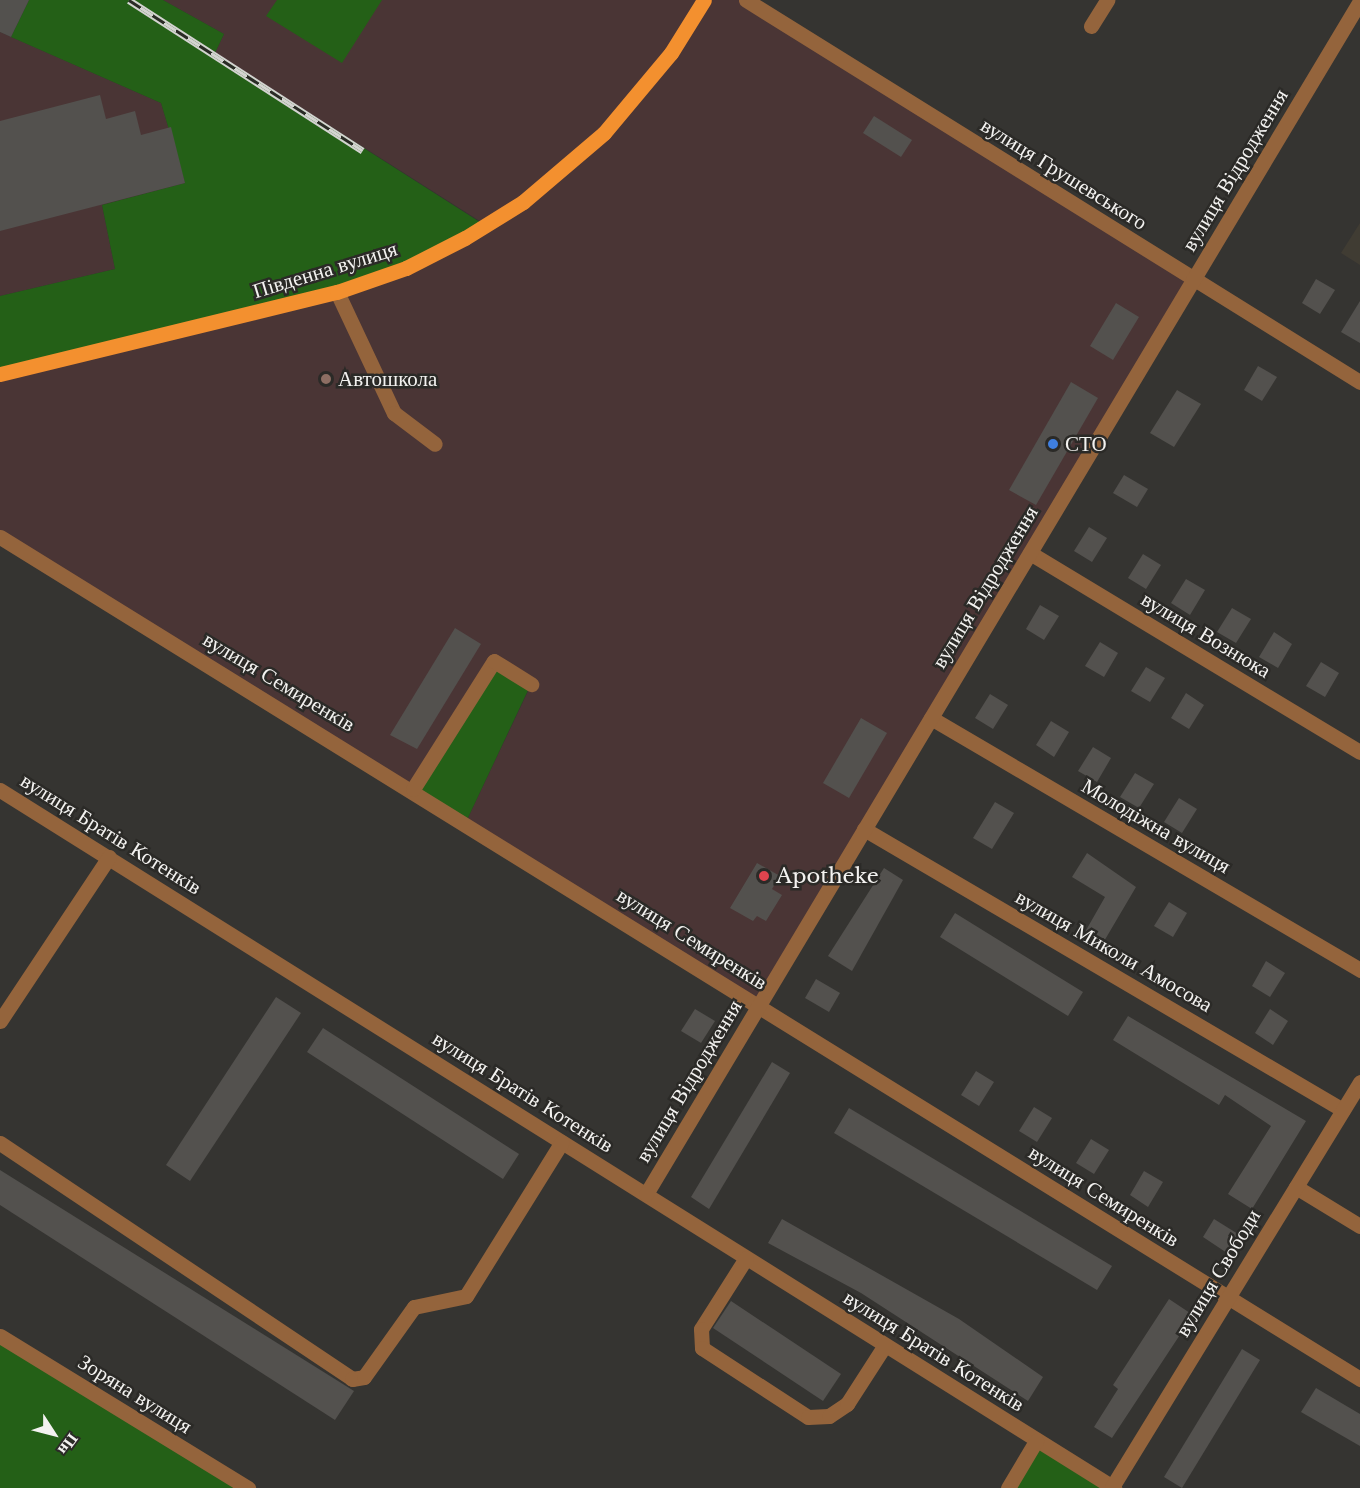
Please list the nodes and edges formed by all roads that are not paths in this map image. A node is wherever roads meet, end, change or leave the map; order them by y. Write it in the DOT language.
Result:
graph roads {
  1 [pos="704,0"];
  2 [pos="746,0"];
  3 [pos="1107,0"];
  4 [pos="1360,1"];
  5 [pos="1091,26"];
  6 [pos="1193,280"];
  7 [pos="337,292"];
  8 [pos="0,374"];
  9 [pos="1360,382"];
  10 [pos="435,444"];
  11 [pos="0,537"];
  12 [pos="1030,553"];
  13 [pos="531,684"];
  14 [pos="931,718"];
  15 [pos="1360,752"];
  16 [pos="413,789"];
  17 [pos="0,790"];
  18 [pos="864,829"];
  19 [pos="109,856"];
  20 [pos="1360,970"];
  21 [pos="759,1006"];
  22 [pos="0,1022"];
  23 [pos="1360,1082"];
  24 [pos="1343,1110"];
  25 [pos="562,1142"];
  26 [pos="0,1143"];
  27 [pos="1296,1187"];
  28 [pos="646,1194"];
  29 [pos="1360,1226"];
  30 [pos="746,1258"];
  31 [pos="1228,1298"];
  32 [pos="0,1336"];
  33 [pos="885,1345"];
  34 [pos="1360,1378"];
  35 [pos="1036,1441"];
  36 [pos="1113,1487"];
  37 [pos="248,1488"];
  38 [pos="1008,1488"];
  1 -- 7 [label="main road, Південна вулиця"];
  2 -- 6 [label="street, вулиця Грушевського"];
  3 -- 5 [label="street"];
  4 -- 6 [label="street, вулиця Відродження"];
  6 -- 9 [label="street, вулиця Грушевського"];
  6 -- 12 [label="street, вулиця Відродження"];
  7 -- 8 [label="main road, Південна вулиця"];
  7 -- 10 [label="street"];
  11 -- 16 [label="street, вулиця Семиренків"];
  12 -- 14 [label="street, вулиця Відродження"];
  12 -- 15 [label="street, вулиця Вознюка"];
  13 -- 16 [label="street"];
  14 -- 18 [label="street, вулиця Відродження"];
  14 -- 20 [label="street, Молодіжна вулиця"];
  16 -- 21 [label="street, вулиця Семиренків"];
  17 -- 19 [label="street, вулиця Братів Котенків"];
  18 -- 21 [label="street, вулиця Відродження"];
  18 -- 24 [label="street, вулиця Миколи Амосова"];
  19 -- 22 [label="street"];
  19 -- 25 [label="street, вулиця Братів Котенків"];
  21 -- 28 [label="street, вулиця Відродження"];
  21 -- 31 [label="street, вулиця Семиренків"];
  23 -- 24 [label="street, вулиця Свободи"];
  24 -- 27 [label="street, вулиця Свободи"];
  25 -- 26 [label="street"];
  25 -- 28 [label="street, вулиця Братів Котенків"];
  27 -- 29 [label="street"];
  27 -- 31 [label="street, вулиця Свободи"];
  28 -- 30 [label="street, вулиця Братів Котенків"];
  30 -- 33 [label="street, вулиця Братів Котенків"];
  30 -- 33 [label="street"];
  31 -- 34 [label="street, вулиця Семиренків"];
  31 -- 36 [label="street, вулиця Свободи"];
  32 -- 37 [label="street, Зоряна вулиця"];
  33 -- 35 [label="street, вулиця Братів Котенків"];
  35 -- 36 [label="street, вулиця Братів Котенків"];
  35 -- 38 [label="street"];
}
